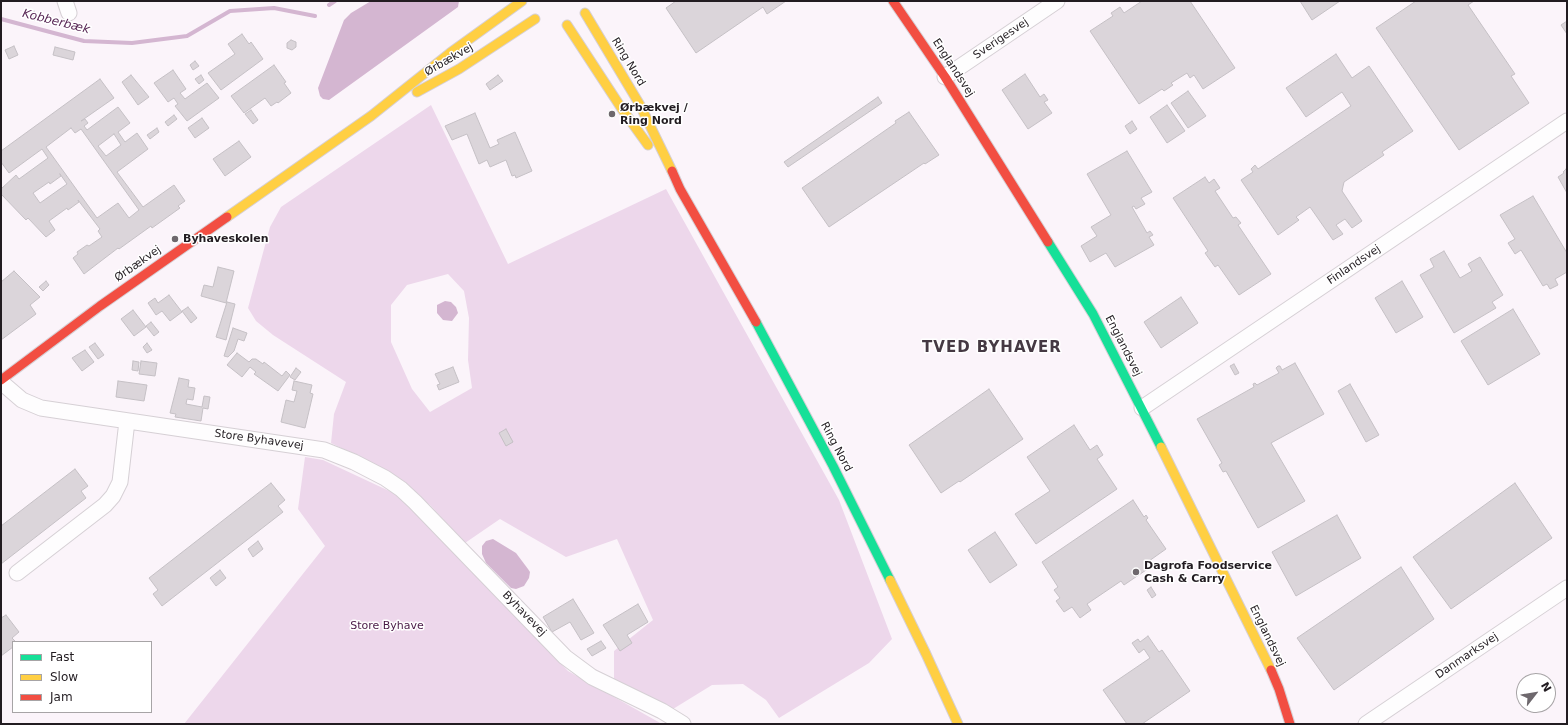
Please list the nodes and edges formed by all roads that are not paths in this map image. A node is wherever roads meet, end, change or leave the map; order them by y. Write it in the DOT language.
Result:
graph roads {
  1 [pos="522,1"];
  2 [pos="893,1"];
  3 [pos="1058,1"];
  4 [pos="591,2"];
  5 [pos="585,13"];
  6 [pos="535,19"];
  7 [pos="545,24"];
  8 [pos="567,25"];
  9 [pos="556,26"];
  10 [pos="945,77"];
  11 [pos="371,116"];
  12 [pos="1567,121"];
  13 [pos="680,189"];
  14 [pos="1,381"];
  15 [pos="1142,408"];
  16 [pos="127,421"];
  17 [pos="385,478"];
  18 [pos="17,573"];
  19 [pos="1567,588"];
  20 [pos="682,724"];
  21 [pos="958,724"];
  22 [pos="1290,724"];
  23 [pos="1366,724"];
  1 -- 6 [label="street"];
  1 -- 11 [label="street, Ørbækvej"];
  2 -- 10 [label="street, Englandsvej"];
  3 -- 10 [label="street, Sverigesvej"];
  4 -- 5 [label="street"];
  5 -- 8 [label="street"];
  5 -- 13 [label="street, Ring Nord"];
  6 -- 7 [label="street"];
  6 -- 11 [label="street, Ørbækvej"];
  8 -- 9 [label="street"];
  8 -- 13 [label="street, Ring Nord"];
  10 -- 15 [label="street, Englandsvej"];
  11 -- 14 [label="street, Ørbækvej"];
  12 -- 15 [label="street, Finlandsvej"];
  13 -- 21 [label="street, Ring Nord"];
  14 -- 16 [label="street, Store Byhavevej"];
  15 -- 22 [label="street, Englandsvej"];
  16 -- 17 [label="street, Store Byhavevej"];
  16 -- 18 [label="street"];
  17 -- 20 [label="street, Byhavevej"];
  19 -- 23 [label="street, Danmarksvej"];
}
